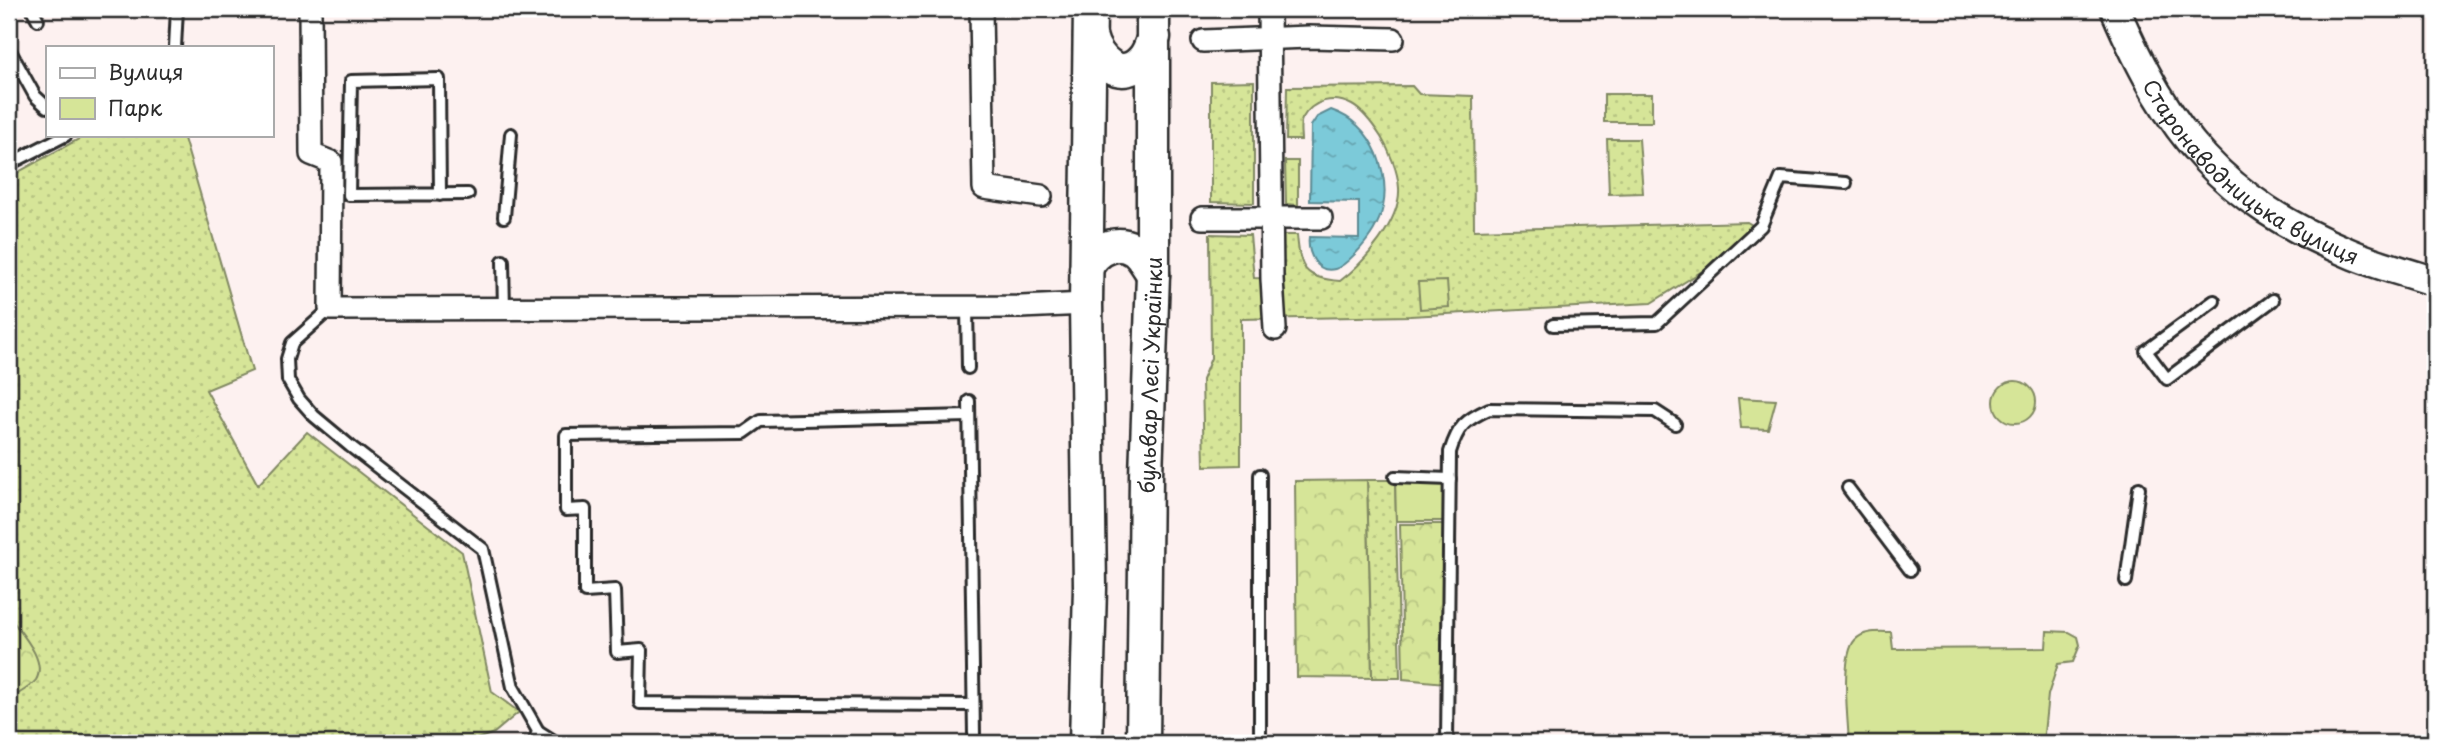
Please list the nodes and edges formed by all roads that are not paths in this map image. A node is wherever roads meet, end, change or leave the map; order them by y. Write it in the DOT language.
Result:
graph roads {
  1 [pos="32,9"];
  2 [pos="177,9"];
  3 [pos="310,9"];
  4 [pos="981,9"];
  5 [pos="1269,9"];
  6 [pos="2115,9"];
  7 [pos="38,20"];
  8 [pos="1090,22"];
  9 [pos="1153,23"];
  10 [pos="1269,39"];
  11 [pos="1393,39"];
  12 [pos="1203,41"];
  13 [pos="175,46"];
  14 [pos="9,50"];
  15 [pos="46,106"];
  16 [pos="511,134"];
  17 [pos="64,136"];
  18 [pos="9,164"];
  19 [pos="1846,183"];
  20 [pos="468,194"];
  21 [pos="440,195"];
  22 [pos="1041,195"];
  23 [pos="504,217"];
  24 [pos="1202,218"];
  25 [pos="1271,218"];
  26 [pos="1321,218"];
  27 [pos="503,261"];
  28 [pos="1086,269"];
  29 [pos="1153,274"];
  30 [pos="2435,282"];
  31 [pos="2214,300"];
  32 [pos="2273,300"];
  33 [pos="1086,304"];
  34 [pos="967,307"];
  35 [pos="330,309"];
  36 [pos="504,309"];
  37 [pos="1553,325"];
  38 [pos="1275,328"];
  39 [pos="968,368"];
  40 [pos="969,401"];
  41 [pos="969,416"];
  42 [pos="1675,424"];
  43 [pos="1260,475"];
  44 [pos="1395,477"];
  45 [pos="1450,479"];
  46 [pos="1848,488"];
  47 [pos="2138,488"];
  48 [pos="1910,570"];
  49 [pos="2126,581"];
  50 [pos="973,705"];
  51 [pos="538,731"];
  52 [pos="974,735"];
  53 [pos="534,743"];
  54 [pos="558,743"];
  55 [pos="1086,743"];
  56 [pos="1143,743"];
  57 [pos="1261,743"];
  58 [pos="1447,743"];
  1 -- 7 [label="lane"];
  2 -- 13 [label="lane"];
  3 -- 35 [label="street"];
  4 -- 22 [label="street"];
  5 -- 10 [label="street"];
  6 -- 30 [label="main road, Старонаводницька вулиця"];
  8 -- 9 [label="main road"];
  8 -- 28 [label="main road"];
  9 -- 29 [label="main road, бульвар Лесі Українки"];
  10 -- 11 [label="street"];
  10 -- 12 [label="street"];
  10 -- 25 [label="street"];
  14 -- 15 [label="lane"];
  16 -- 23 [label="lane"];
  17 -- 18 [label="lane"];
  19 -- 37 [label="lane"];
  20 -- 21 [label="lane"];
  21 -- 21 [label="lane"];
  24 -- 25 [label="street"];
  25 -- 26 [label="street"];
  25 -- 38 [label="street"];
  27 -- 36 [label="lane"];
  28 -- 29 [label="main road"];
  28 -- 33 [label="main road"];
  29 -- 56 [label="main road, бульвар Лесі Українки"];
  31 -- 32 [label="lane"];
  33 -- 34 [label="street"];
  33 -- 55 [label="main road"];
  34 -- 36 [label="street"];
  34 -- 39 [label="lane"];
  35 -- 36 [label="street"];
  35 -- 51 [label="lane"];
  40 -- 41 [label="lane"];
  41 -- 50 [label="lane"];
  41 -- 50 [label="lane"];
  42 -- 45 [label="lane"];
  43 -- 57 [label="lane"];
  44 -- 45 [label="lane"];
  45 -- 58 [label="lane"];
  46 -- 48 [label="lane"];
  47 -- 49 [label="lane"];
  50 -- 52 [label="lane"];
  51 -- 53 [label="lane"];
  51 -- 54 [label="lane"];
}
